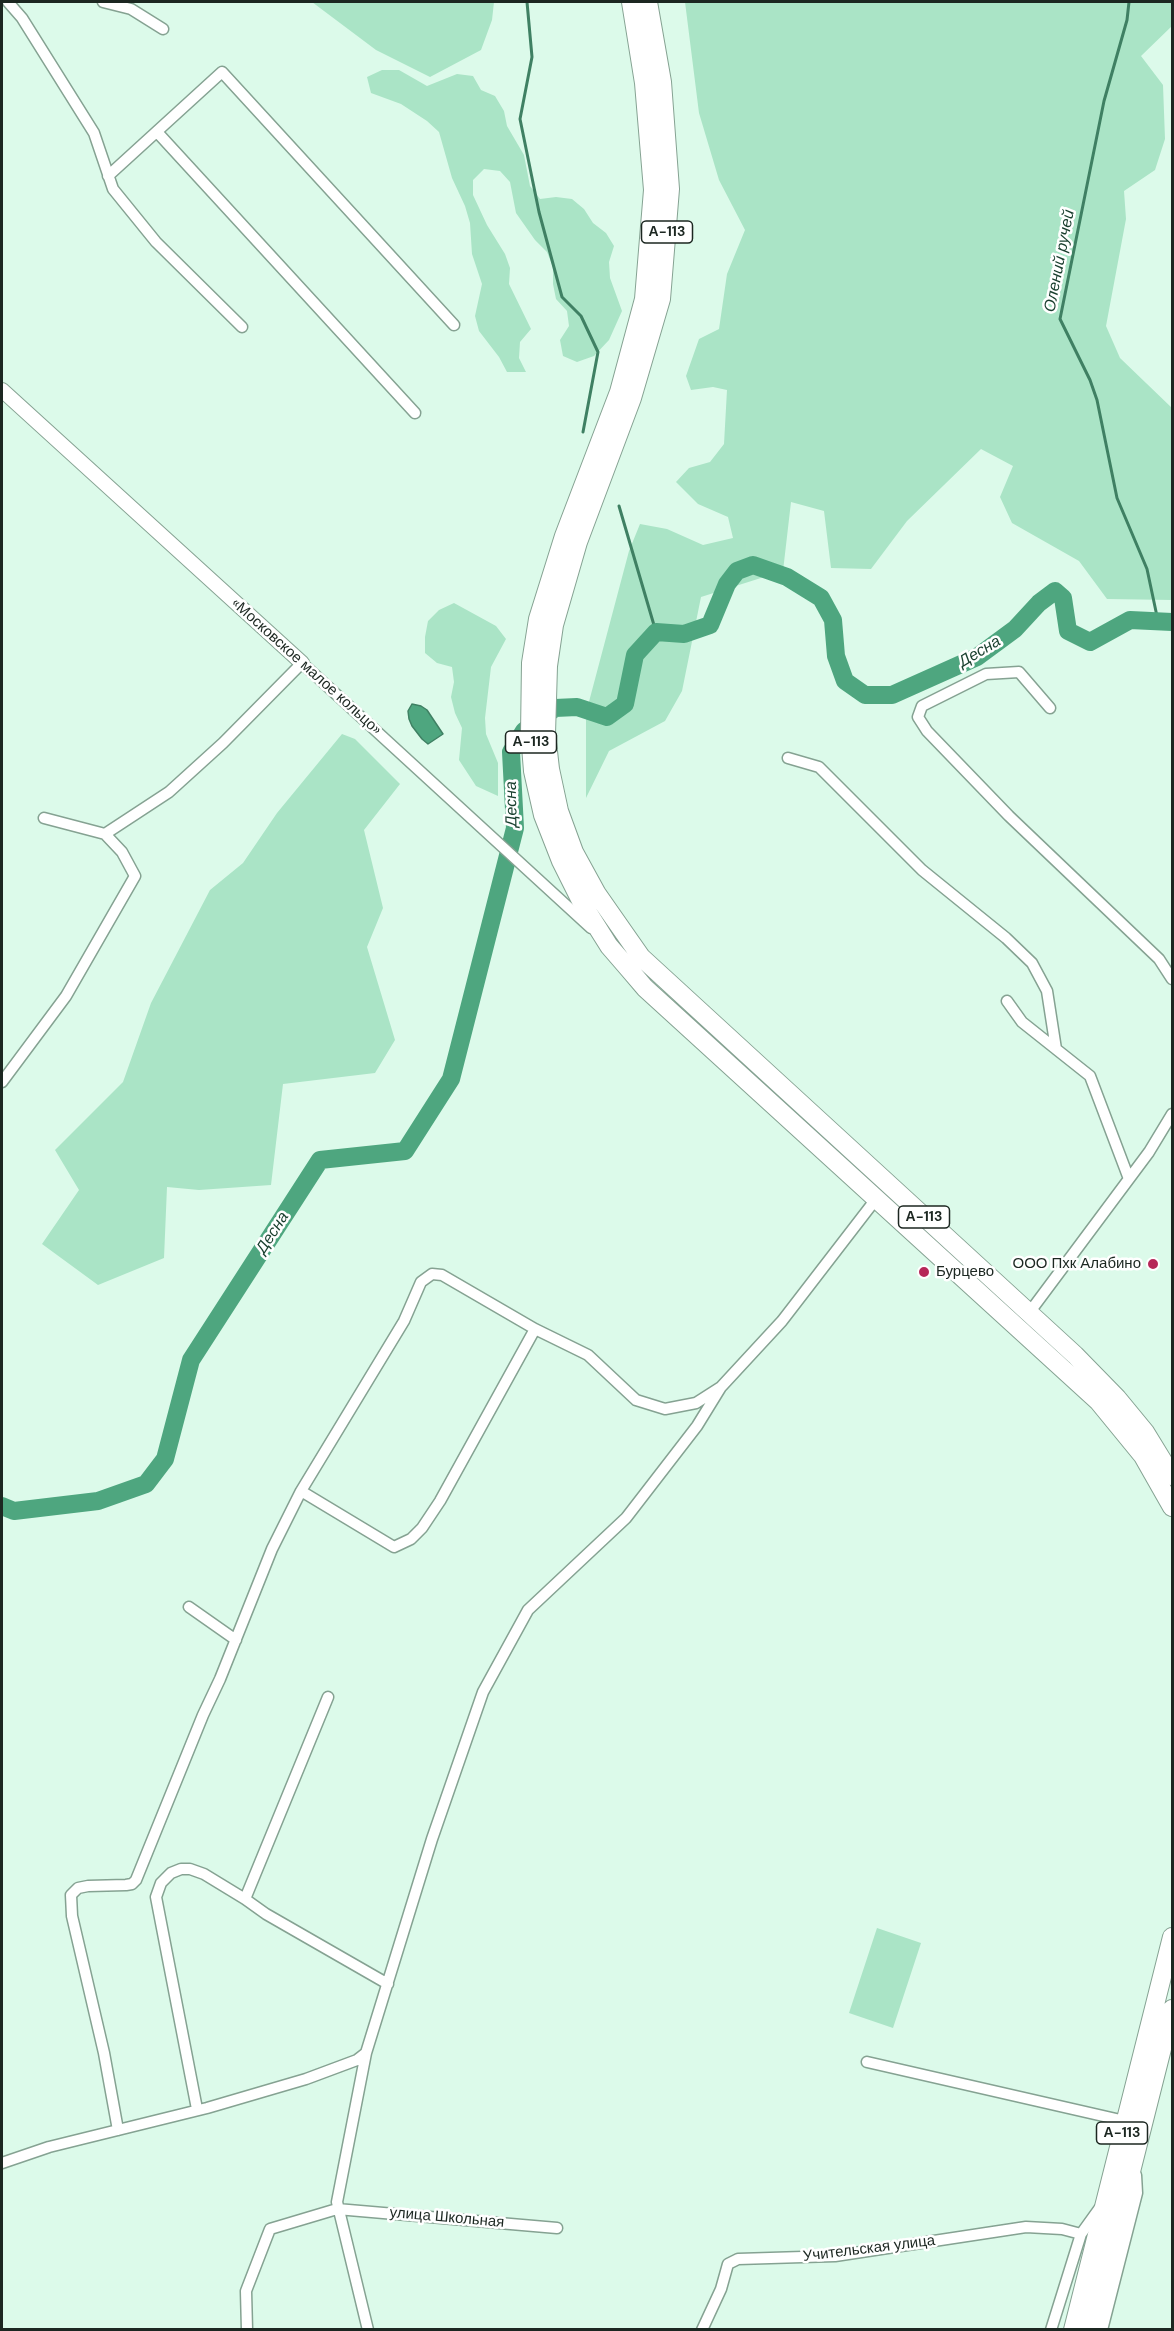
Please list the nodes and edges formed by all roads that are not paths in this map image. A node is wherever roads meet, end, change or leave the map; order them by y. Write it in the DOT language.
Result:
graph roads {
  1 [pos="8,2"];
  2 [pos="103,2"];
  3 [pos="631,2"];
  4 [pos="648,2"];
  5 [pos="163,29"];
  6 [pos="157,132"];
  7 [pos="108,176"];
  8 [pos="454,325"];
  9 [pos="242,327"];
  10 [pos="2,390"];
  11 [pos="415,413"];
  12 [pos="546,622"];
  13 [pos="302,663"];
  14 [pos="1050,708"];
  15 [pos="788,758"];
  16 [pos="44,818"];
  17 [pos="105,834"];
  18 [pos="567,857"];
  19 [pos="609,946"];
  20 [pos="1173,979"];
  21 [pos="1007,1001"];
  22 [pos="1056,1049"];
  23 [pos="2,1082"];
  24 [pos="1173,1114"];
  25 [pos="1129,1179"];
  26 [pos="876,1199"];
  27 [pos="1029,1313"];
  28 [pos="535,1329"];
  29 [pos="721,1387"];
  30 [pos="1173,1476"];
  31 [pos="301,1491"];
  32 [pos="1173,1506"];
  33 [pos="189,1607"];
  34 [pos="236,1640"];
  35 [pos="328,1696"];
  36 [pos="245,1899"];
  37 [pos="1173,1937"];
  38 [pos="388,1984"];
  39 [pos="1173,2009"];
  40 [pos="366,2053"];
  41 [pos="1166,2061"];
  42 [pos="867,2062"];
  43 [pos="198,2109"];
  44 [pos="1125,2121"];
  45 [pos="118,2130"];
  46 [pos="1135,2157"];
  47 [pos="2,2163"];
  48 [pos="1106,2199"];
  49 [pos="337,2209"];
  50 [pos="557,2228"];
  51 [pos="1081,2234"];
  52 [pos="247,2330"];
  53 [pos="368,2330"];
  54 [pos="702,2330"];
  55 [pos="1051,2330"];
  56 [pos="1073,2330"];
  57 [pos="1091,2330"];
  58 [pos="1102,2330"];
  1 -- 7 [label="street"];
  2 -- 5 [label="street"];
  3 -- 12 [label="highway, А-113"];
  4 -- 12 [label="highway, А-113"];
  6 -- 7 [label="street"];
  6 -- 8 [label="street"];
  6 -- 11 [label="street"];
  7 -- 9 [label="street"];
  10 -- 13 [label="street, «Московское малое кольцо»"];
  12 -- 18 [label="highway, А-113"];
  13 -- 17 [label="street"];
  13 -- 19 [label="street, «Московское малое кольцо»"];
  14 -- 20 [label="street"];
  15 -- 22 [label="street"];
  16 -- 17 [label="street"];
  17 -- 23 [label="street"];
  18 -- 19 [label="highway, А-113"];
  18 -- 27 [label="highway, А-113"];
  19 -- 26 [label="highway, А-113"];
  21 -- 22 [label="street"];
  22 -- 25 [label="street"];
  24 -- 25 [label="street"];
  25 -- 27 [label="street"];
  26 -- 29 [label="street"];
  26 -- 32 [label="highway, А-113"];
  27 -- 30 [label="highway, А-113"];
  28 -- 29 [label="street"];
  28 -- 31 [label="street"];
  28 -- 31 [label="street"];
  29 -- 38 [label="street"];
  31 -- 34 [label="street"];
  33 -- 34 [label="street"];
  34 -- 45 [label="street"];
  35 -- 36 [label="street"];
  36 -- 38 [label="street"];
  36 -- 43 [label="street"];
  37 -- 44 [label="highway, А-113"];
  38 -- 40 [label="street"];
  39 -- 41 [label="highway, А-113"];
  40 -- 43 [label="street"];
  40 -- 49 [label="street"];
  41 -- 46 [label="highway, А-113"];
  42 -- 44 [label="street"];
  43 -- 45 [label="street"];
  44 -- 48 [label="highway, А-113"];
  45 -- 47 [label="street"];
  46 -- 57 [label="highway, А-113"];
  46 -- 58 [label="street"];
  48 -- 51 [label="street"];
  48 -- 56 [label="highway, А-113"];
  49 -- 50 [label="street, улица Школьная"];
  49 -- 52 [label="street"];
  49 -- 53 [label="street"];
  51 -- 54 [label="street, Учительская улица"];
  51 -- 55 [label="street"];
}
